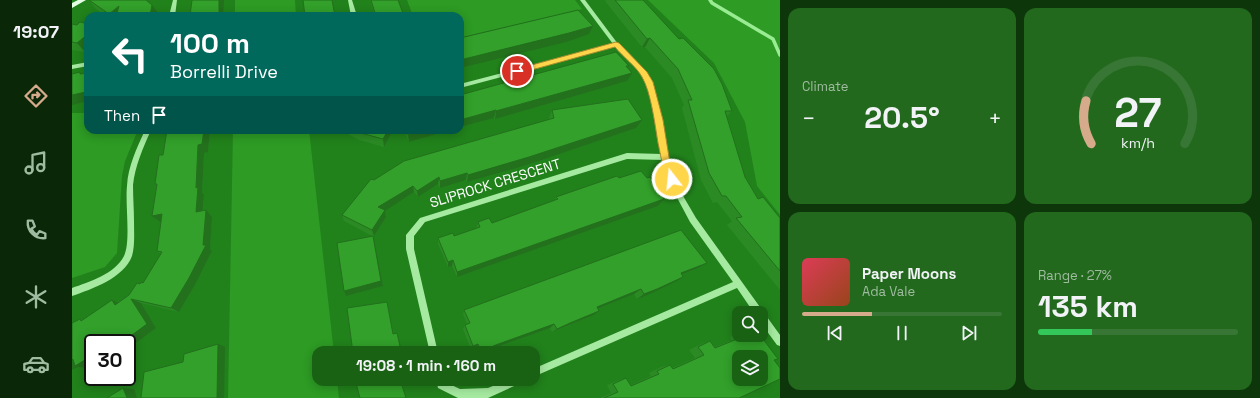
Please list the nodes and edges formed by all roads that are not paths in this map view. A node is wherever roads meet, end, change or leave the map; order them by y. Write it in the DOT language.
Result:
graph roads {
  1 [pos="83,0"];
  2 [pos="175,0"];
  3 [pos="350,0"];
  4 [pos="582,0"];
  5 [pos="72,6"];
  6 [pos="173,12"];
  7 [pos="353,12"];
  8 [pos="616,45"];
  9 [pos="84,65"];
  10 [pos="72,67"];
  11 [pos="464,85"];
  12 [pos="146,134"];
  13 [pos="665,157"];
  14 [pos="738,284"];
  15 [pos="72,292"];
  16 [pos="754,306"];
  17 [pos="768,326"];
  18 [pos="780,342"];
  19 [pos="432,346"];
  20 [pos="540,370"];
  21 [pos="443,386"];
  22 [pos="504,386"];
  1 -- 5 [label="main road"];
  2 -- 6 [label="street"];
  3 -- 7 [label="street"];
  4 -- 8 [label="street"];
  8 -- 11 [label="street"];
  8 -- 13 [label="street"];
  9 -- 10 [label="street"];
  12 -- 15 [label="street"];
  13 -- 14 [label="street"];
  13 -- 19 [label="street, SLIPROCK CRESCENT"];
  14 -- 16 [label="street"];
  14 -- 20 [label="street"];
  17 -- 18 [label="street"];
  21 -- 22 [label="street"];
}
